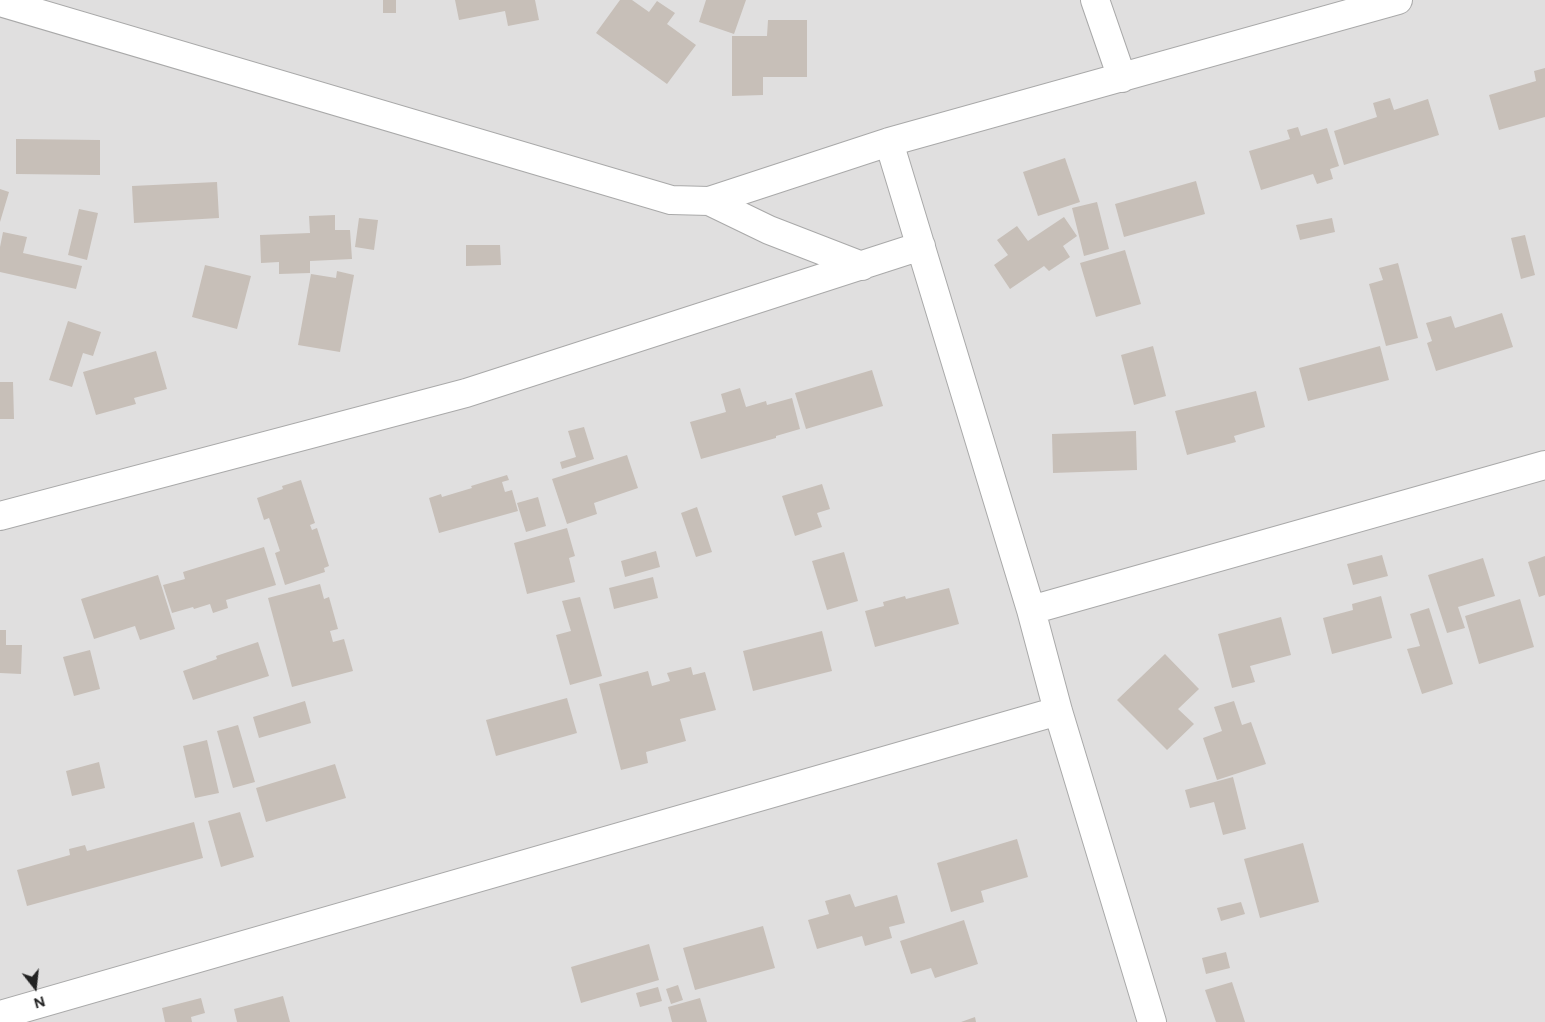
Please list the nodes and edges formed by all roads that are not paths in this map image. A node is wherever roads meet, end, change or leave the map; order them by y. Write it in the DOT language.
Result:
graph roads {
  1 [pos="1095,0"];
  2 [pos="1398,0"];
  3 [pos="0,2"];
  4 [pos="1122,78"];
  5 [pos="889,142"];
  6 [pos="709,201"];
  7 [pos="921,246"];
  8 [pos="862,266"];
  9 [pos="1545,465"];
  10 [pos="0,516"];
  11 [pos="1030,610"];
  12 [pos="1058,711"];
  13 [pos="0,1015"];
  14 [pos="1152,1022"];
  1 -- 4 [label="street"];
  2 -- 4 [label="street"];
  3 -- 6 [label="street"];
  4 -- 5 [label="street"];
  5 -- 6 [label="street"];
  5 -- 7 [label="street"];
  6 -- 8 [label="street"];
  7 -- 8 [label="street"];
  7 -- 11 [label="street"];
  8 -- 10 [label="street"];
  9 -- 11 [label="street"];
  11 -- 12 [label="street"];
  12 -- 13 [label="street"];
  12 -- 14 [label="street"];
}
